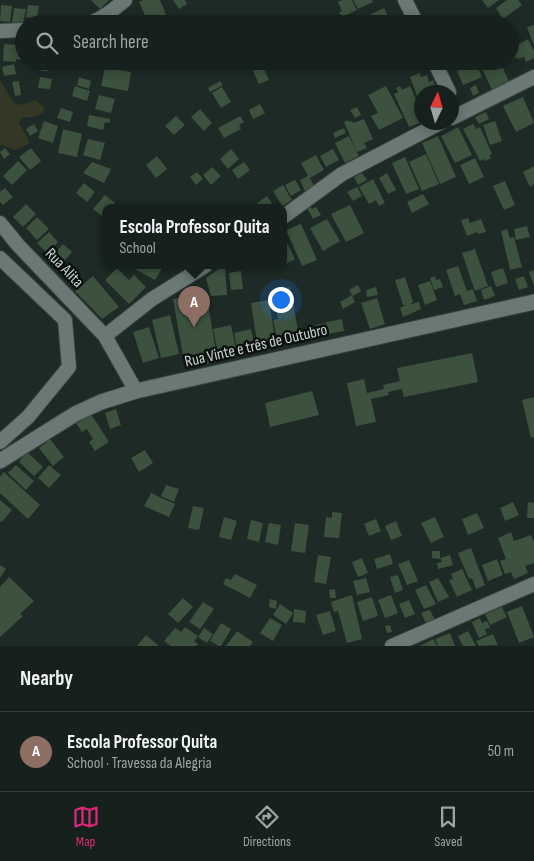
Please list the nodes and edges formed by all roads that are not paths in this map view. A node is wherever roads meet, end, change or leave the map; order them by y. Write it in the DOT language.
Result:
graph roads {
  1 [pos="124,0"];
  2 [pos="405,0"];
  3 [pos="106,15"];
  4 [pos="412,15"];
  5 [pos="15,30"];
  6 [pos="0,31"];
  7 [pos="438,70"];
  8 [pos="534,76"];
  9 [pos="446,85"];
  10 [pos="459,114"];
  11 [pos="427,130"];
  12 [pos="287,214"];
  13 [pos="0,223"];
  14 [pos="0,258"];
  15 [pos="200,269"];
  16 [pos="534,302"];
  17 [pos="105,336"];
  18 [pos="136,391"];
  19 [pos="0,442"];
  20 [pos="0,461"];
  21 [pos="534,584"];
  22 [pos="392,646"];
  1 -- 3 [label="street"];
  2 -- 4 [label="street"];
  5 -- 6 [label="street"];
  7 -- 9 [label="street"];
  8 -- 10 [label="street"];
  11 -- 12 [label="street"];
  13 -- 17 [label="street, Rua Alita"];
  14 -- 19 [label="street"];
  15 -- 17 [label="street"];
  16 -- 18 [label="street, Rua Vinte e três de Outubro"];
  17 -- 18 [label="street, Rua Alita"];
  18 -- 20 [label="street, Rua Vinte e três de Outubro"];
  21 -- 22 [label="street"];
}
